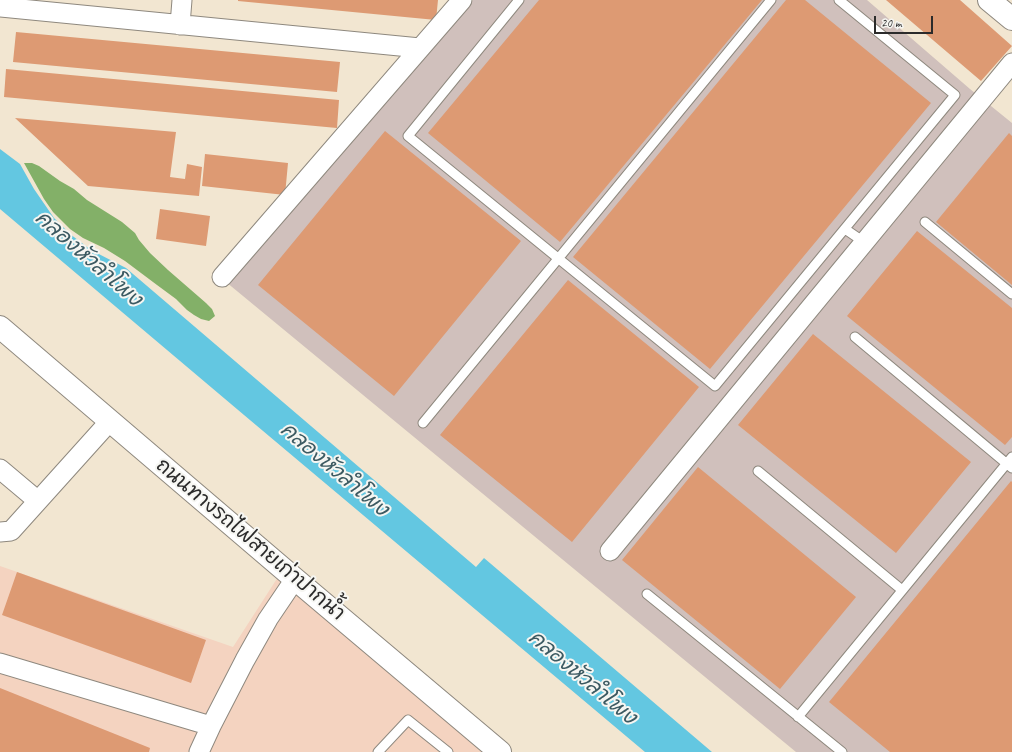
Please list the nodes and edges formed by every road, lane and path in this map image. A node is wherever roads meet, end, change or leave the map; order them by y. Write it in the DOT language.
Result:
graph roads {
  1 [pos="182,0"];
  2 [pos="462,0"];
  3 [pos="519,0"];
  4 [pos="771,0"];
  5 [pos="839,0"];
  6 [pos="989,0"];
  7 [pos="0,7"];
  8 [pos="1012,19"];
  9 [pos="180,25"];
  10 [pos="420,48"];
  11 [pos="1012,63"];
  12 [pos="925,222"];
  13 [pos="845,229"];
  14 [pos="864,242"];
  15 [pos="558,258"];
  16 [pos="222,277"];
  17 [pos="1012,294"];
  18 [pos="0,327"];
  19 [pos="855,337"];
  20 [pos="110,421"];
  21 [pos="423,423"];
  22 [pos="1010,463"];
  23 [pos="0,469"];
  24 [pos="758,470"];
  25 [pos="38,501"];
  26 [pos="0,532"];
  27 [pos="610,551"];
  28 [pos="295,579"];
  29 [pos="902,590"];
  30 [pos="647,594"];
  31 [pos="0,663"];
  32 [pos="798,717"];
  33 [pos="211,726"];
  34 [pos="199,752"];
  35 [pos="378,752"];
  36 [pos="448,752"];
  37 [pos="500,752"];
  38 [pos="842,752"];
  1 -- 9 [label="street"];
  2 -- 10 [label="street"];
  3 -- 15 [label="lane"];
  4 -- 15 [label="lane"];
  5 -- 13 [label="lane"];
  6 -- 8 [label="street"];
  7 -- 9 [label="street"];
  9 -- 10 [label="street"];
  10 -- 16 [label="street"];
  11 -- 14 [label="street"];
  12 -- 17 [label="lane"];
  13 -- 14 [label="lane"];
  13 -- 15 [label="lane"];
  14 -- 27 [label="street"];
  15 -- 21 [label="lane"];
  18 -- 20 [label="street, ถนนทางรถไฟสายเก่าปากน้ำ"];
  19 -- 22 [label="lane"];
  20 -- 25 [label="street"];
  20 -- 28 [label="street, ถนนทางรถไฟสายเก่าปากน้ำ"];
  22 -- 29 [label="lane"];
  23 -- 25 [label="street"];
  24 -- 29 [label="lane"];
  25 -- 26 [label="street"];
  28 -- 33 [label="street"];
  28 -- 37 [label="street, ถนนทางรถไฟสายเก่าปากน้ำ"];
  29 -- 32 [label="lane"];
  30 -- 32 [label="lane"];
  31 -- 33 [label="street"];
  32 -- 38 [label="lane"];
  33 -- 34 [label="street"];
  35 -- 36 [label="lane"];
}
